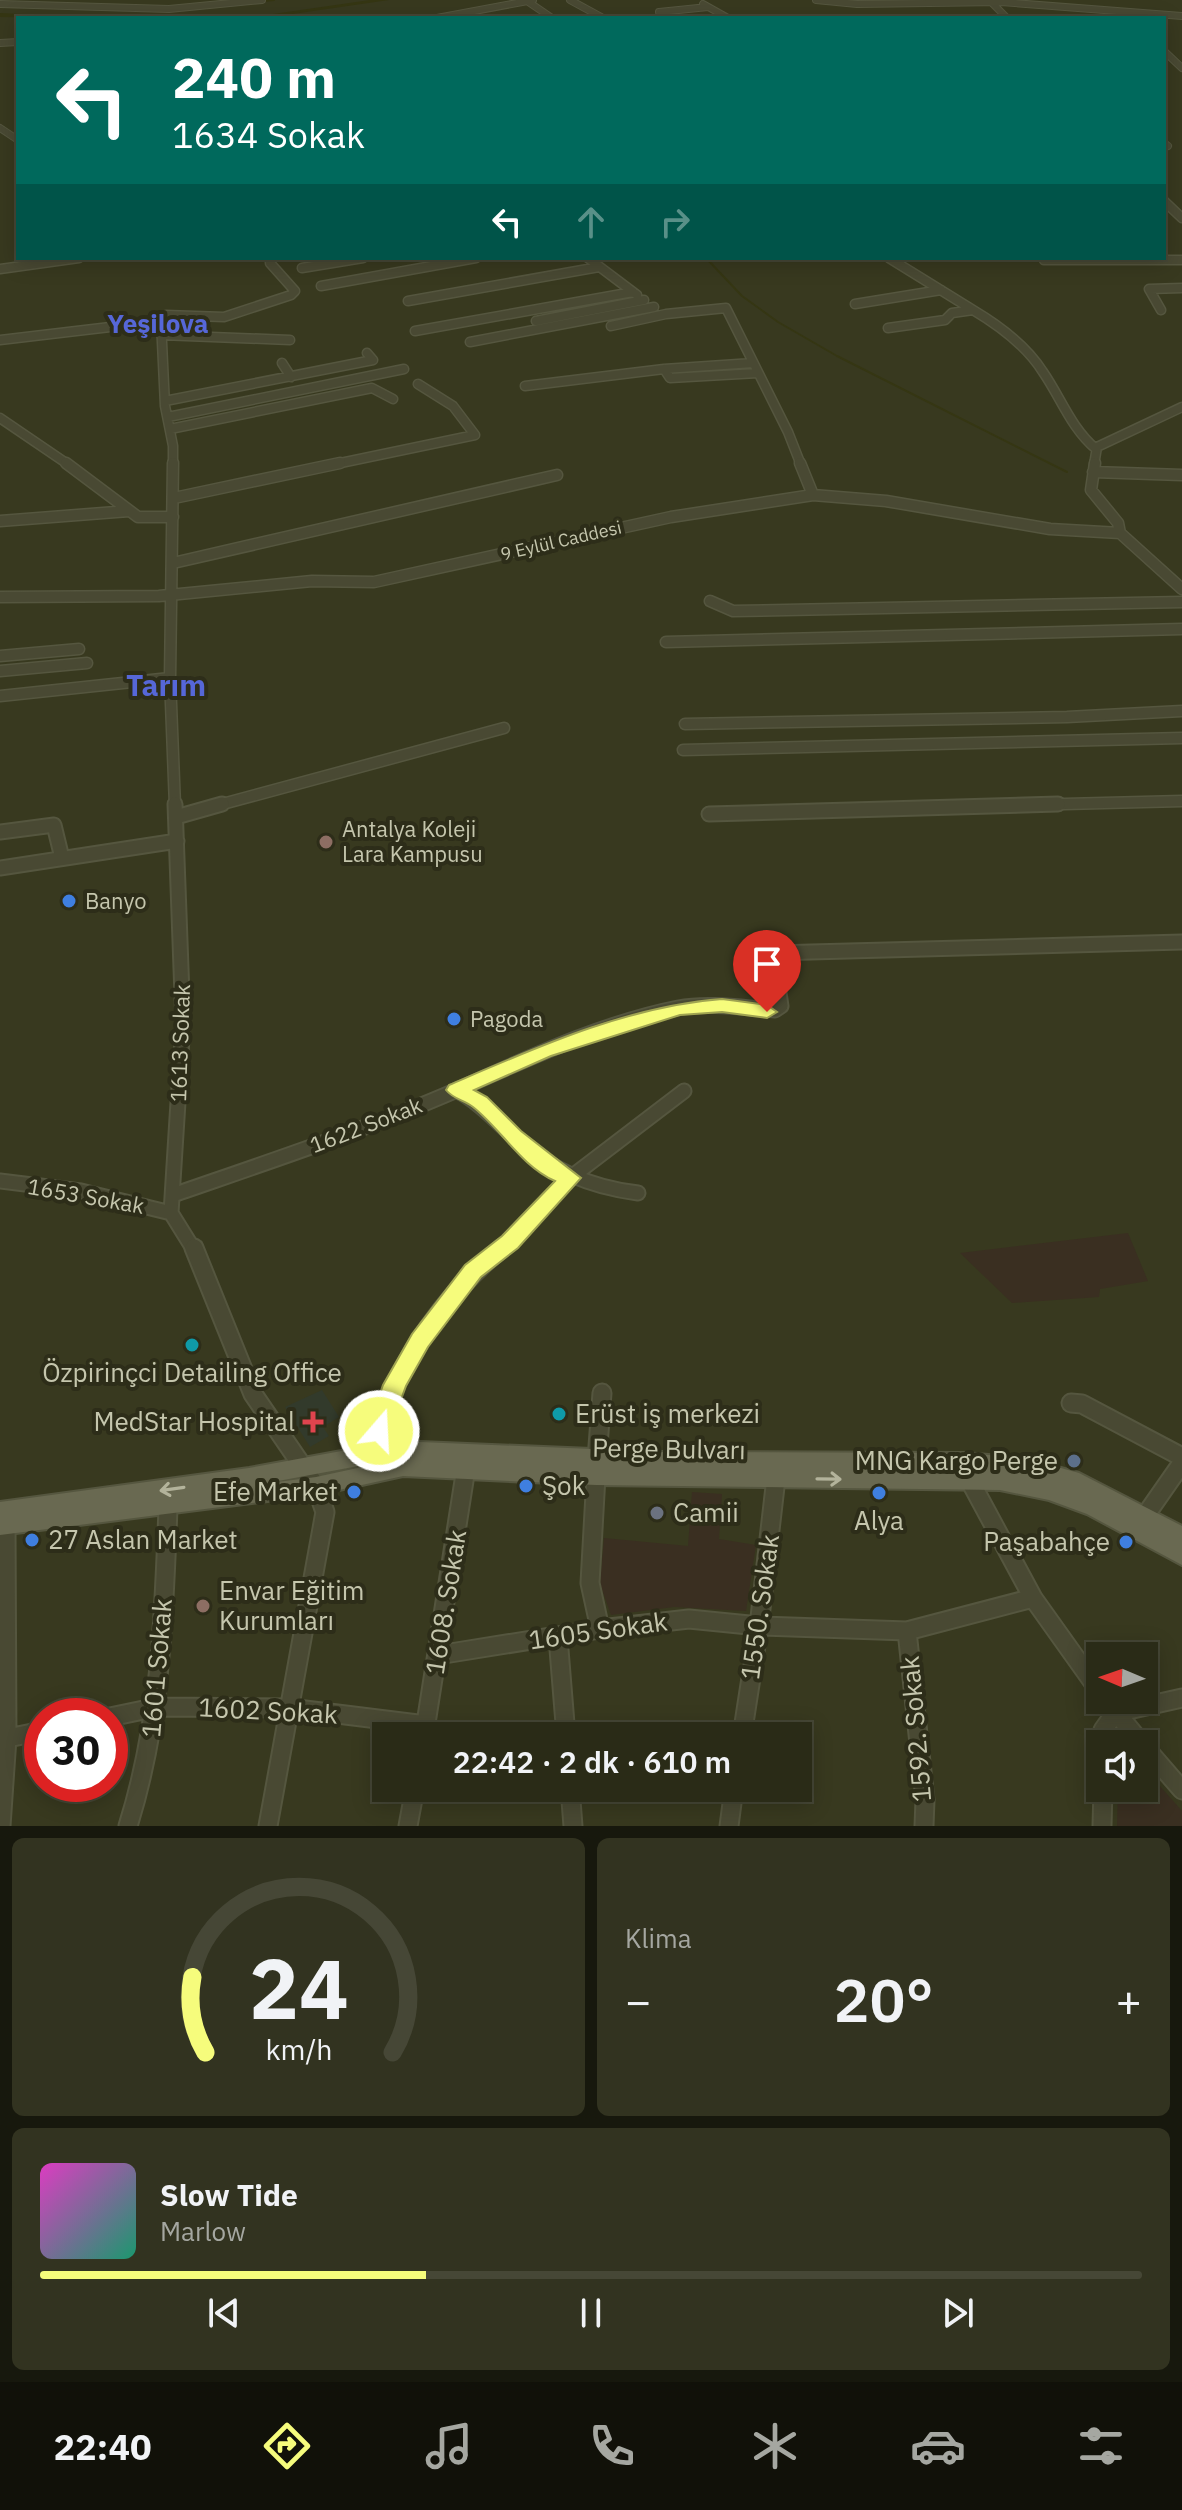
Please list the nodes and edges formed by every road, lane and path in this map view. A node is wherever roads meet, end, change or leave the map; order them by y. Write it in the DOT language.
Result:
graph roads {
  1 [pos="262,0"];
  2 [pos="570,0"];
  3 [pos="697,0"];
  4 [pos="816,0"];
  5 [pos="530,1"];
  6 [pos="991,2"];
  7 [pos="854,3"];
  8 [pos="0,4"];
  9 [pos="708,7"];
  10 [pos="852,11"];
  11 [pos="1119,11"];
  12 [pos="659,12"];
  13 [pos="448,16"];
  14 [pos="549,16"];
  15 [pos="599,16"];
  16 [pos="724,16"];
  17 [pos="1005,16"];
  18 [pos="1124,16"];
  19 [pos="1182,16"];
  20 [pos="1166,53"];
  21 [pos="1182,68"];
  22 [pos="1166,203"];
  23 [pos="1182,218"];
  24 [pos="65,260"];
  25 [pos="270,260"];
  26 [pos="351,260"];
  27 [pos="465,260"];
  28 [pos="590,260"];
  29 [pos="892,260"];
  30 [pos="599,267"];
  31 [pos="302,268"];
  32 [pos="0,269"];
  33 [pos="321,286"];
  34 [pos="1182,288"];
  35 [pos="941,290"];
  36 [pos="633,292"];
  37 [pos="644,300"];
  38 [pos="408,301"];
  39 [pos="855,304"];
  40 [pos="654,307"];
  41 [pos="973,310"];
  42 [pos="1161,310"];
  43 [pos="666,314"];
  44 [pos="161,321"];
  45 [pos="536,321"];
  46 [pos="611,326"];
  47 [pos="888,328"];
  48 [pos="415,331"];
  49 [pos="161,335"];
  50 [pos="0,340"];
  51 [pos="290,340"];
  52 [pos="470,342"];
  53 [pos="367,353"];
  54 [pos="282,363"];
  55 [pos="753,363"];
  56 [pos="404,369"];
  57 [pos="664,369"];
  58 [pos="758,373"];
  59 [pos="291,377"];
  60 [pos="418,384"];
  61 [pos="525,386"];
  62 [pos="393,399"];
  63 [pos="165,401"];
  64 [pos="1182,407"];
  65 [pos="168,417"];
  66 [pos="0,418"];
  67 [pos="170,429"];
  68 [pos="1096,449"];
  69 [pos="1093,472"];
  70 [pos="557,475"];
  71 [pos="1182,475"];
  72 [pos="813,495"];
  73 [pos="174,498"];
  74 [pos="129,511"];
  75 [pos="173,517"];
  76 [pos="0,521"];
  77 [pos="1120,533"];
  78 [pos="173,563"];
  79 [pos="1169,577"];
  80 [pos="1182,577"];
  81 [pos="1182,589"];
  82 [pos="169,596"];
  83 [pos="0,597"];
  84 [pos="710,601"];
  85 [pos="1182,602"];
  86 [pos="1182,629"];
  87 [pos="666,642"];
  88 [pos="79,649"];
  89 [pos="0,656"];
  90 [pos="87,663"];
  91 [pos="0,671"];
  92 [pos="170,678"];
  93 [pos="0,696"];
  94 [pos="1182,711"];
  95 [pos="685,724"];
  96 [pos="504,728"];
  97 [pos="1182,738"];
  98 [pos="683,750"];
  99 [pos="1182,801"];
  100 [pos="709,814"];
  101 [pos="176,817"];
  102 [pos="0,832"];
  103 [pos="177,841"];
  104 [pos="62,858"];
  105 [pos="0,868"];
  106 [pos="1182,942"];
  107 [pos="456,1090"];
  108 [pos="684,1091"];
  109 [pos="570,1178"];
  110 [pos="0,1181"];
  111 [pos="638,1193"];
  112 [pos="173,1195"];
  113 [pos="171,1213"];
  114 [pos="602,1393"];
  115 [pos="1071,1403"];
  116 [pos="371,1454"];
  117 [pos="1182,1460"];
  118 [pos="298,1463"];
  119 [pos="466,1468"];
  120 [pos="597,1468"];
  121 [pos="776,1478"];
  122 [pos="970,1481"];
  123 [pos="316,1486"];
  124 [pos="168,1507"];
  125 [pos="1145,1516"];
  126 [pos="2,1521"];
  127 [pos="1182,1537"];
  128 [pos="1182,1555"];
  129 [pos="1033,1598"];
  130 [pos="759,1626"];
  131 [pos="600,1629"];
  132 [pos="907,1631"];
  133 [pos="558,1637"];
  134 [pos="438,1655"];
  135 [pos="1086,1672"];
  136 [pos="1182,1698"];
  137 [pos="1158,1701"];
  138 [pos="158,1707"];
  139 [pos="289,1708"];
  140 [pos="128,1713"];
  141 [pos="1117,1714"];
  142 [pos="376,1722"];
  143 [pos="426,1722"];
  144 [pos="565,1722"];
  145 [pos="744,1722"];
  146 [pos="1130,1730"];
  147 [pos="24,1735"];
  148 [pos="4,1739"];
  149 [pos="1158,1762"];
  150 [pos="1182,1790"];
  151 [pos="412,1802"];
  152 [pos="571,1802"];
  153 [pos="732,1802"];
  154 [pos="1103,1802"];
  155 [pos="1,1826"];
  156 [pos="128,1826"];
  157 [pos="268,1826"];
  158 [pos="408,1826"];
  159 [pos="573,1826"];
  160 [pos="729,1826"];
  161 [pos="924,1826"];
  162 [pos="1102,1826"];
  1 -- 8 [label="street"];
  2 -- 15 [label="street"];
  3 -- 9 [label="street"];
  4 -- 7 [label="street"];
  5 -- 13 [label="street"];
  5 -- 14 [label="street"];
  6 -- 7 [label="street"];
  6 -- 11 [label="street"];
  6 -- 17 [label="street"];
  7 -- 10 [label="street"];
  9 -- 12 [label="street"];
  9 -- 16 [label="street"];
  11 -- 18 [label="street"];
  11 -- 19 [label="street"];
  20 -- 21 [label="street"];
  22 -- 23 [label="street"];
  24 -- 32 [label="street"];
  25 -- 44 [label="street"];
  26 -- 31 [label="street"];
  27 -- 33 [label="street"];
  28 -- 30 [label="street"];
  29 -- 35 [label="street"];
  30 -- 36 [label="street"];
  30 -- 38 [label="street"];
  34 -- 42 [label="street"];
  35 -- 39 [label="street"];
  35 -- 41 [label="street"];
  36 -- 37 [label="street"];
  36 -- 48 [label="street"];
  37 -- 40 [label="street"];
  37 -- 45 [label="street"];
  40 -- 43 [label="street"];
  40 -- 52 [label="street"];
  41 -- 47 [label="street"];
  41 -- 68 [label="street"];
  43 -- 46 [label="street"];
  43 -- 55 [label="street"];
  44 -- 49 [label="street, 1613 Sokak"];
  44 -- 50 [label="street"];
  49 -- 51 [label="street"];
  49 -- 63 [label="street, 1613 Sokak"];
  53 -- 59 [label="street"];
  54 -- 59 [label="street"];
  55 -- 57 [label="street"];
  55 -- 58 [label="street"];
  56 -- 65 [label="street"];
  57 -- 58 [label="street"];
  57 -- 61 [label="street"];
  58 -- 72 [label="street"];
  59 -- 63 [label="street"];
  60 -- 73 [label="street"];
  62 -- 67 [label="street"];
  63 -- 65 [label="street, 1613 Sokak"];
  64 -- 68 [label="street"];
  65 -- 67 [label="street, 1613 Sokak"];
  66 -- 74 [label="street"];
  67 -- 73 [label="street, 1613 Sokak"];
  68 -- 69 [label="street"];
  69 -- 71 [label="street"];
  69 -- 77 [label="street"];
  70 -- 78 [label="street"];
  72 -- 77 [label="street, 9 Eylül Caddesi"];
  72 -- 82 [label="street, 9 Eylül Caddesi"];
  73 -- 75 [label="street, 1613 Sokak"];
  74 -- 75 [label="street"];
  74 -- 76 [label="street"];
  75 -- 78 [label="street, 1613 Sokak"];
  77 -- 79 [label="street"];
  78 -- 82 [label="street, 1613 Sokak"];
  79 -- 80 [label="street"];
  79 -- 81 [label="street"];
  82 -- 83 [label="street, 9 Eylül Caddesi"];
  82 -- 92 [label="street, 1613 Sokak"];
  84 -- 85 [label="street"];
  86 -- 87 [label="street"];
  88 -- 89 [label="street"];
  90 -- 91 [label="street"];
  92 -- 93 [label="street"];
  92 -- 101 [label="street, 1613 Sokak"];
  94 -- 95 [label="street"];
  96 -- 101 [label="street"];
  97 -- 98 [label="street"];
  99 -- 100 [label="street"];
  101 -- 103 [label="street, 1613 Sokak"];
  102 -- 104 [label="street"];
  103 -- 104 [label="street"];
  103 -- 112 [label="street, 1613 Sokak"];
  104 -- 105 [label="street"];
  106 -- 107 [label="street, 1622 Sokak"];
  107 -- 109 [label="street"];
  107 -- 112 [label="street, 1622 Sokak"];
  108 -- 109 [label="street"];
  109 -- 111 [label="street"];
  109 -- 116 [label="street"];
  110 -- 113 [label="street, 1653 Sokak"];
  112 -- 113 [label="street, 1613 Sokak"];
  113 -- 118 [label="street"];
  114 -- 120 [label="street"];
  115 -- 117 [label="street"];
  116 -- 118 [label="main road, Perge Bulvarı"];
  116 -- 120 [label="main road, Perge Bulvarı"];
  117 -- 125 [label="street"];
  118 -- 123 [label="street"];
  118 -- 126 [label="main road, Perge Bulvarı, one-way"];
  119 -- 120 [label="main road, Perge Bulvarı"];
  119 -- 123 [label="main road, Perge Bulvarı"];
  119 -- 134 [label="street, 1608. Sokak"];
  120 -- 121 [label="main road, Perge Bulvarı"];
  120 -- 125 [label="main road, Perge Bulvarı"];
  120 -- 131 [label="street"];
  121 -- 122 [label="main road, Perge Bulvarı, one-way"];
  121 -- 130 [label="street, 1550. Sokak"];
  122 -- 128 [label="main road, Perge Bulvarı"];
  122 -- 129 [label="street"];
  123 -- 124 [label="main road, Perge Bulvarı"];
  123 -- 139 [label="street"];
  124 -- 126 [label="main road, Perge Bulvarı"];
  124 -- 138 [label="street, 1601 Sokak"];
  125 -- 127 [label="main road, Perge Bulvarı"];
  126 -- 148 [label="street"];
  129 -- 132 [label="street, 1605 Sokak"];
  129 -- 135 [label="street"];
  130 -- 131 [label="street, 1605 Sokak"];
  130 -- 132 [label="street, 1605 Sokak"];
  130 -- 145 [label="street, 1550. Sokak"];
  131 -- 133 [label="street, 1605 Sokak"];
  132 -- 161 [label="street, 1592. Sokak"];
  133 -- 134 [label="street, 1605 Sokak"];
  133 -- 144 [label="street"];
  134 -- 143 [label="street, 1608. Sokak"];
  136 -- 137 [label="street"];
  138 -- 139 [label="street, 1602 Sokak"];
  138 -- 140 [label="street, 1602 Sokak"];
  138 -- 156 [label="street, 1601 Sokak"];
  139 -- 142 [label="street, 1602 Sokak"];
  139 -- 157 [label="street"];
  141 -- 146 [label="street"];
  147 -- 148 [label="street"];
  148 -- 155 [label="street"];
  149 -- 150 [label="street"];
  151 -- 158 [label="street"];
  152 -- 159 [label="street"];
  153 -- 160 [label="street"];
  154 -- 162 [label="street"];
}
